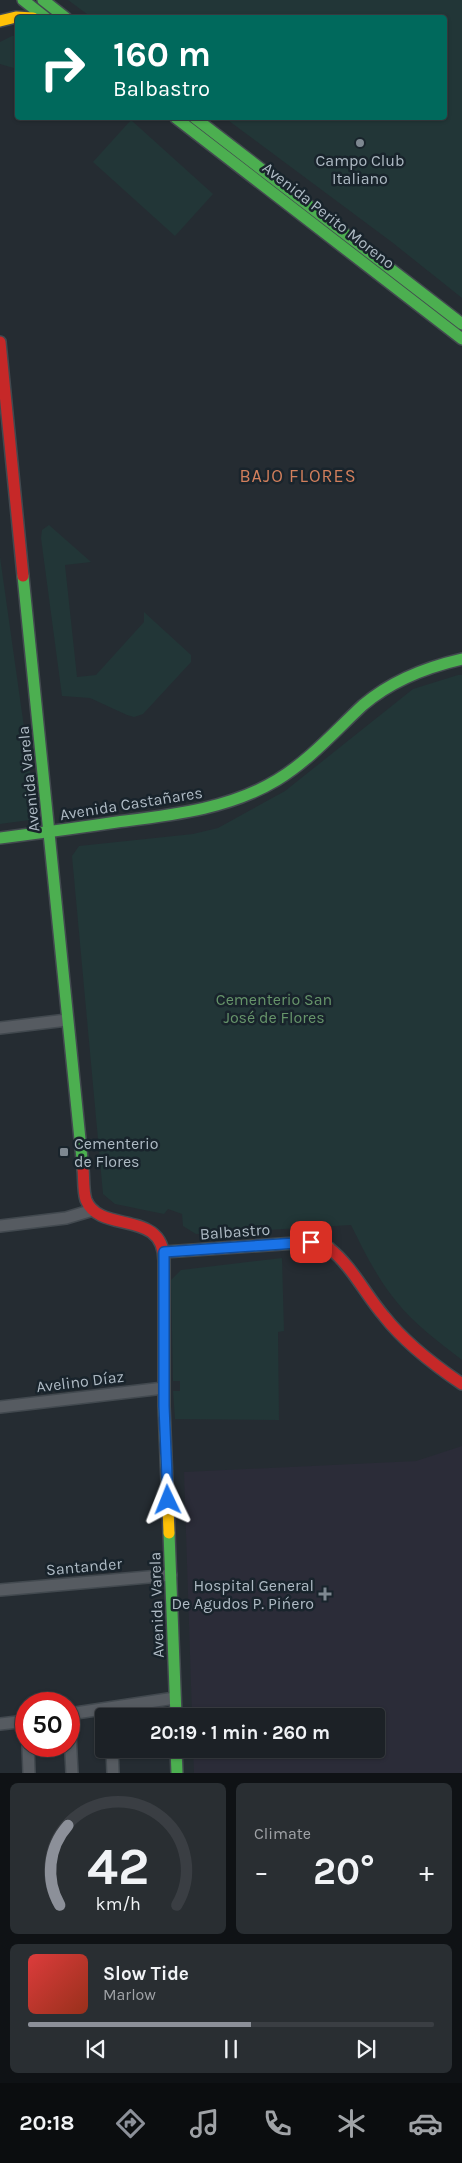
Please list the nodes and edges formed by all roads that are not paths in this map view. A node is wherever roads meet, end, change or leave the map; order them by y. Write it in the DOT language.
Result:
graph roads {
  1 [pos="22,0"];
  2 [pos="43,0"];
  3 [pos="42,15"];
  4 [pos="62,15"];
  5 [pos="15,17"];
  6 [pos="0,21"];
  7 [pos="179,120"];
  8 [pos="199,120"];
  9 [pos="462,324"];
  10 [pos="462,339"];
  11 [pos="0,342"];
  12 [pos="2,377"];
  13 [pos="462,659"];
  14 [pos="50,831"];
  15 [pos="0,838"];
  16 [pos="67,1020"];
  17 [pos="0,1028"];
  18 [pos="93,1210"];
  19 [pos="0,1226"];
  20 [pos="164,1252"];
  21 [pos="462,1384"];
  22 [pos="164,1388"];
  23 [pos="0,1407"];
  24 [pos="171,1575"];
  25 [pos="0,1590"];
  26 [pos="175,1698"];
  27 [pos="129,1708"];
  28 [pos="176,1708"];
  29 [pos="80,1713"];
  30 [pos="95,1713"];
  31 [pos="15,1723"];
  32 [pos="0,1724"];
  33 [pos="28,1757"];
  34 [pos="71,1757"];
  35 [pos="112,1758"];
  36 [pos="176,1758"];
  37 [pos="29,1773"];
  38 [pos="72,1773"];
  39 [pos="113,1773"];
  40 [pos="177,1773"];
  1 -- 3 [label="main road"];
  2 -- 4 [label="main road"];
  5 -- 6 [label="main road"];
  7 -- 10 [label="main road, Avenida Perito Moreno"];
  8 -- 9 [label="main road, Avenida Perito Moreno"];
  11 -- 12 [label="main road, Avenida Varela"];
  12 -- 14 [label="main road, Avenida Varela"];
  13 -- 14 [label="main road, Avenida Castañares"];
  14 -- 15 [label="main road, Avenida Castañares"];
  14 -- 16 [label="main road, Avenida Varela"];
  16 -- 17 [label="street"];
  16 -- 18 [label="main road, Avenida Varela"];
  18 -- 19 [label="street"];
  18 -- 20 [label="main road"];
  20 -- 21 [label="main road, Balbastro"];
  20 -- 22 [label="main road, Avenida Varela"];
  22 -- 23 [label="street, Avelino Díaz"];
  22 -- 24 [label="main road, Avenida Varela"];
  24 -- 25 [label="street, Santander"];
  24 -- 26 [label="main road, Avenida Varela"];
  26 -- 27 [label="street"];
  26 -- 28 [label="main road, Avenida Varela"];
  29 -- 30 [label="street"];
  31 -- 32 [label="street"];
  33 -- 37 [label="street"];
  34 -- 38 [label="street"];
  35 -- 39 [label="street"];
  36 -- 40 [label="main road"];
}
